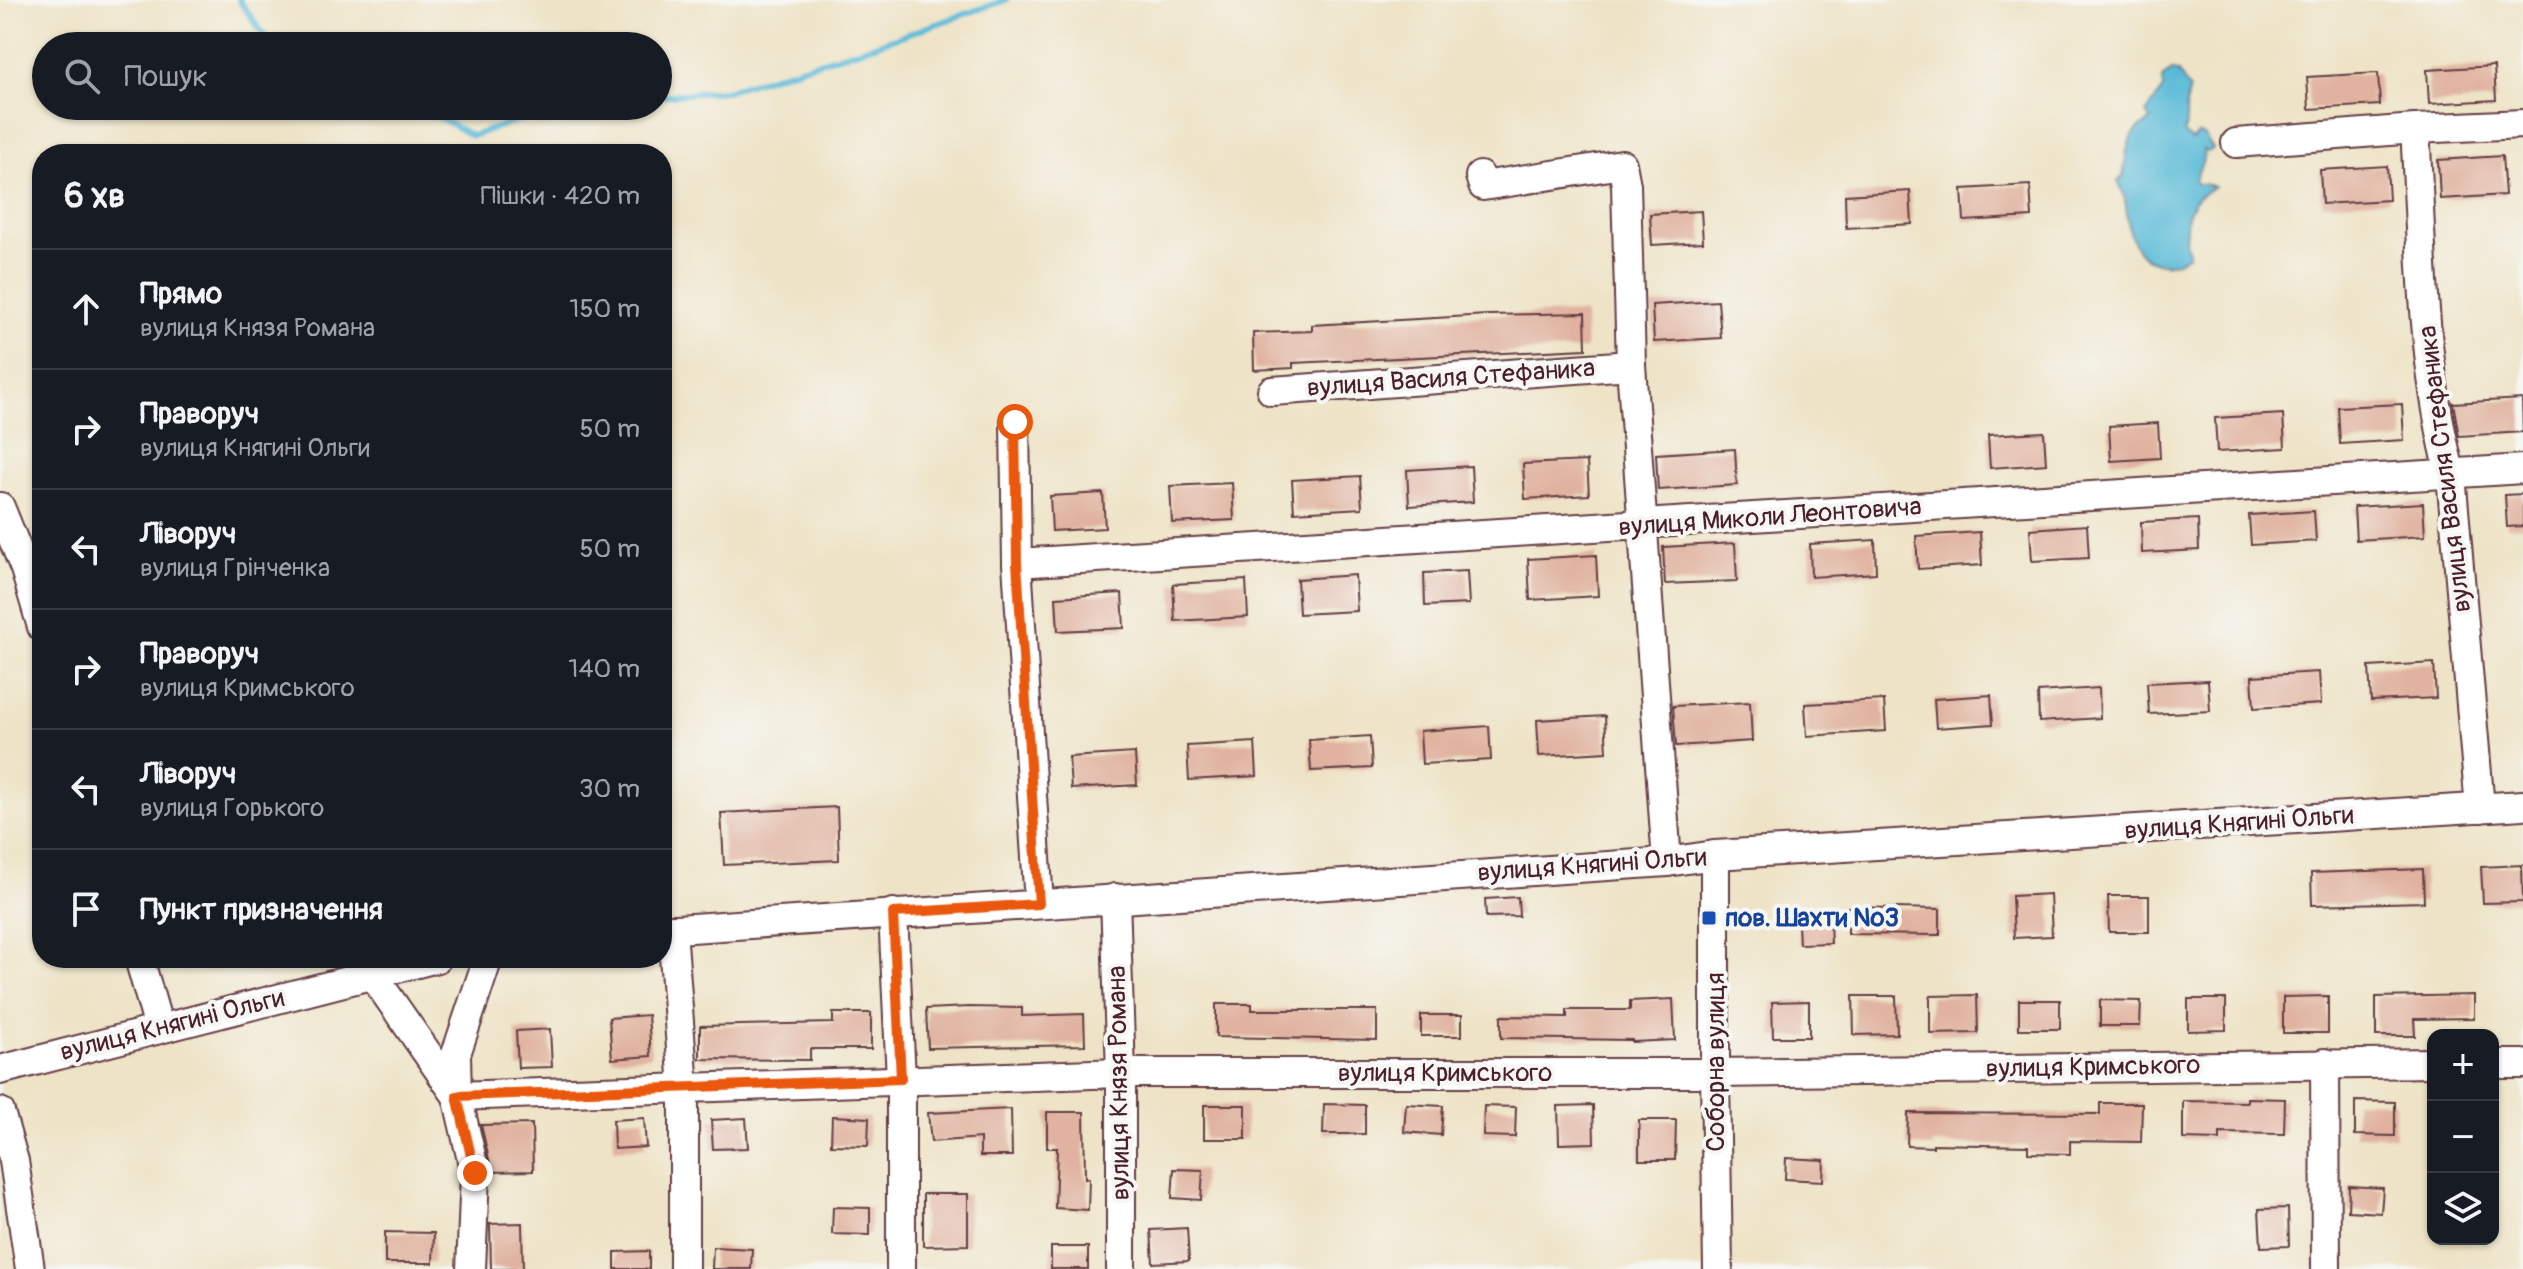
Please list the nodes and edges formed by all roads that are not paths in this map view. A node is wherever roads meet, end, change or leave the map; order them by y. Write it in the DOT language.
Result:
graph roads {
  1 [pos="2523,124"];
  2 [pos="2415,129"];
  3 [pos="2236,143"];
  4 [pos="1480,176"];
  5 [pos="1631,365"];
  6 [pos="1272,391"];
  7 [pos="1015,422"];
  8 [pos="2523,469"];
  9 [pos="2451,475"];
  10 [pos="0,507"];
  11 [pos="1643,525"];
  12 [pos="1017,563"];
  13 [pos="32,593"];
  14 [pos="2523,805"];
  15 [pos="2480,808"];
  16 [pos="1715,855"];
  17 [pos="1667,862"];
  18 [pos="1115,898"];
  19 [pos="1039,904"];
  20 [pos="893,913"];
  21 [pos="672,930"];
  22 [pos="142,968"];
  23 [pos="396,968"];
  24 [pos="485,968"];
  25 [pos="671,968"];
  26 [pos="372,974"];
  27 [pos="159,1028"];
  28 [pos="2325,1063"];
  29 [pos="2427,1063"];
  30 [pos="2499,1064"];
  31 [pos="2523,1064"];
  32 [pos="0,1070"];
  33 [pos="1121,1073"];
  34 [pos="1715,1073"];
  35 [pos="901,1079"];
  36 [pos="684,1088"];
  37 [pos="457,1096"];
  38 [pos="0,1112"];
  39 [pos="30,1269"];
  40 [pos="471,1269"];
  41 [pos="684,1269"];
  42 [pos="901,1269"];
  43 [pos="1121,1269"];
  44 [pos="1718,1269"];
  45 [pos="2326,1269"];
  1 -- 2 [label="street"];
  2 -- 3 [label="street"];
  2 -- 9 [label="street, вулиця Василя Стефаника"];
  4 -- 5 [label="street"];
  5 -- 6 [label="street, вулиця Василя Стефаника"];
  5 -- 11 [label="street"];
  7 -- 12 [label="street"];
  8 -- 9 [label="street, вулиця Миколи Леонтовича"];
  9 -- 11 [label="street, вулиця Миколи Леонтовича"];
  9 -- 15 [label="street, вулиця Василя Стефаника"];
  10 -- 13 [label="street"];
  11 -- 12 [label="street, вулиця Миколи Леонтовича"];
  11 -- 17 [label="street"];
  12 -- 19 [label="street"];
  14 -- 15 [label="street, вулиця Княгині Ольги"];
  15 -- 16 [label="street, вулиця Княгині Ольги"];
  16 -- 17 [label="street, вулиця Княгині Ольги"];
  16 -- 34 [label="street, Соборна вулиця"];
  17 -- 18 [label="street, вулиця Княгині Ольги"];
  18 -- 19 [label="street, вулиця Княгині Ольги"];
  18 -- 33 [label="street, вулиця Князя Романа"];
  19 -- 20 [label="street, вулиця Княгині Ольги"];
  20 -- 21 [label="street, вулиця Княгині Ольги"];
  20 -- 35 [label="street"];
  22 -- 27 [label="street"];
  23 -- 26 [label="street, вулиця Княгині Ольги"];
  24 -- 37 [label="street"];
  25 -- 36 [label="street"];
  26 -- 27 [label="street, вулиця Княгині Ольги"];
  26 -- 37 [label="street"];
  27 -- 32 [label="street, вулиця Княгині Ольги"];
  28 -- 29 [label="street, вулиця Кримського"];
  28 -- 34 [label="street, вулиця Кримського"];
  28 -- 45 [label="street"];
  30 -- 31 [label="street"];
  33 -- 34 [label="street, вулиця Кримського"];
  33 -- 35 [label="street, вулиця Кримського"];
  33 -- 43 [label="street, вулиця Князя Романа"];
  34 -- 44 [label="street, Соборна вулиця"];
  35 -- 36 [label="street, вулиця Кримського"];
  35 -- 42 [label="street"];
  36 -- 37 [label="street, вулиця Кримського"];
  36 -- 41 [label="street"];
  37 -- 40 [label="street"];
  38 -- 39 [label="street"];
}
